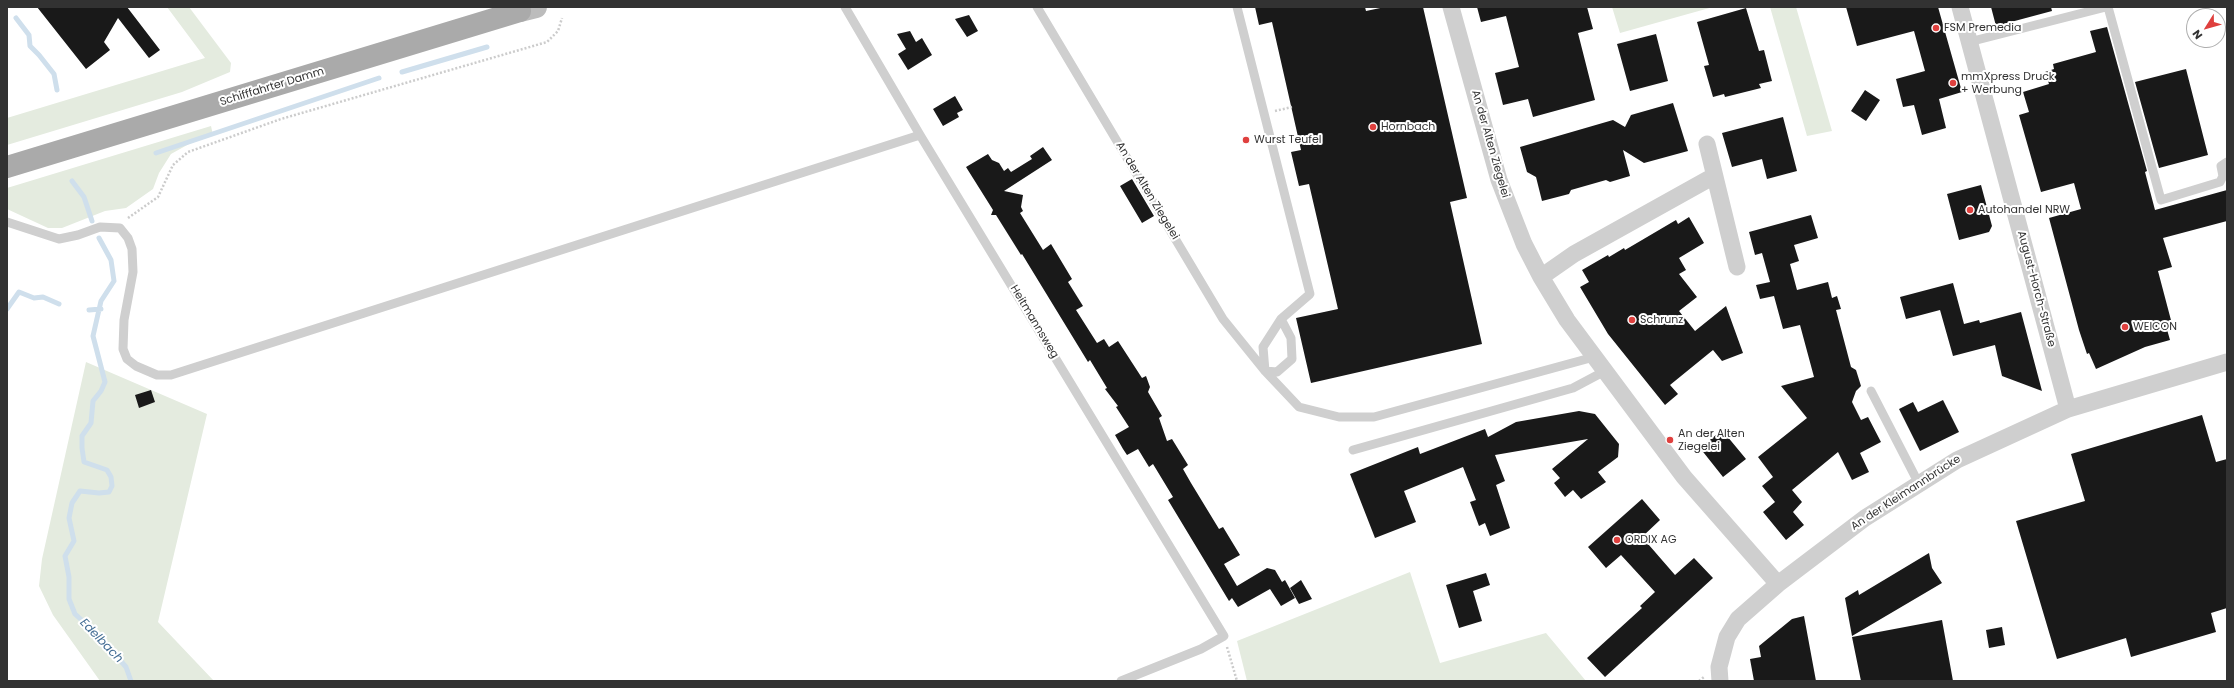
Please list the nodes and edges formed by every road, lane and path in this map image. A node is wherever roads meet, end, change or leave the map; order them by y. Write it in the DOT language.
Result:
graph roads {
  1 [pos="846,7"];
  2 [pos="1037,7"];
  3 [pos="1237,7"];
  4 [pos="1451,7"];
  5 [pos="1960,7"];
  6 [pos="2107,7"];
  7 [pos="525,8"];
  8 [pos="562,18"];
  9 [pos="1970,42"];
  10 [pos="1292,107"];
  11 [pos="1264,113"];
  12 [pos="920,135"];
  13 [pos="1706,144"];
  14 [pos="2227,162"];
  15 [pos="7,167"];
  16 [pos="1714,176"];
  17 [pos="7,222"];
  18 [pos="120,228"];
  19 [pos="1737,267"];
  20 [pos="1541,277"];
  21 [pos="1281,319"];
  22 [pos="1594,358"];
  23 [pos="2227,362"];
  24 [pos="1265,371"];
  25 [pos="1605,371"];
  26 [pos="1871,391"];
  27 [pos="2068,409"];
  28 [pos="1353,450"];
  29 [pos="1919,484"];
  30 [pos="1778,584"];
  31 [pos="1224,636"];
  32 [pos="1121,681"];
  33 [pos="1237,681"];
  34 [pos="1720,681"];
  1 -- 12 [label="lane, Heitmannsweg"];
  2 -- 24 [label="lane, An der Alten Ziegelei"];
  3 -- 11 [label="lane"];
  4 -- 20 [label="street, An der Alten Ziegelei"];
  5 -- 9 [label="street, August-Horch-Straße"];
  6 -- 9 [label="lane"];
  6 -- 14 [label="lane"];
  7 -- 15 [label="main road, Schifffahrter Damm"];
  8 -- 18 [label="path"];
  9 -- 27 [label="street, August-Horch-Straße"];
  10 -- 11 [label="path"];
  11 -- 21 [label="lane"];
  12 -- 18 [label="lane"];
  12 -- 31 [label="lane, Heitmannsweg"];
  13 -- 16 [label="street"];
  16 -- 19 [label="street"];
  16 -- 20 [label="street"];
  17 -- 18 [label="lane"];
  20 -- 22 [label="street, An der Alten Ziegelei"];
  21 -- 24 [label="lane"];
  21 -- 24 [label="lane"];
  22 -- 24 [label="lane, An der Alten Ziegelei"];
  22 -- 25 [label="street, An der Alten Ziegelei"];
  23 -- 27 [label="street, An der Kleimannbrücke"];
  25 -- 28 [label="lane"];
  25 -- 30 [label="street, An der Alten Ziegelei"];
  26 -- 29 [label="lane"];
  27 -- 29 [label="street, An der Kleimannbrücke"];
  29 -- 30 [label="street, An der Kleimannbrücke"];
  30 -- 34 [label="street, An der Kleimannbrücke"];
  31 -- 32 [label="lane"];
  31 -- 33 [label="path"];
}
